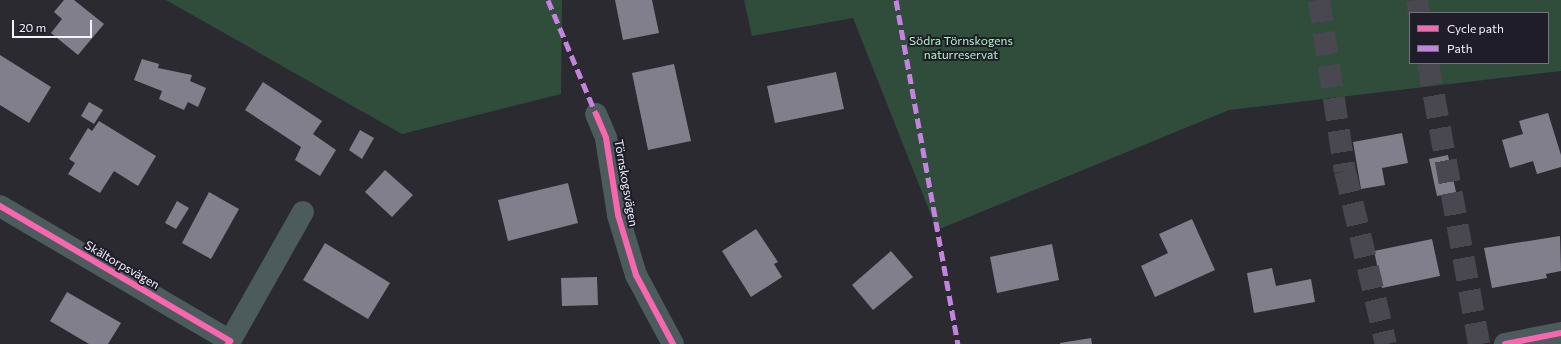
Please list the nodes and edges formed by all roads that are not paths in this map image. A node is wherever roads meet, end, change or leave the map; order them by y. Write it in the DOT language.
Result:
graph roads {
  1 [pos="596,114"];
  2 [pos="0,206"];
  3 [pos="303,212"];
  4 [pos="1561,333"];
  5 [pos="229,343"];
  6 [pos="673,344"];
  7 [pos="1505,344"];
  1 -- 6 [label="street, Törnskogsvägen"];
  2 -- 5 [label="street, Skältorpsvägen"];
  3 -- 5 [label="street, Skältorpsvägen"];
  4 -- 7 [label="street"];
}
